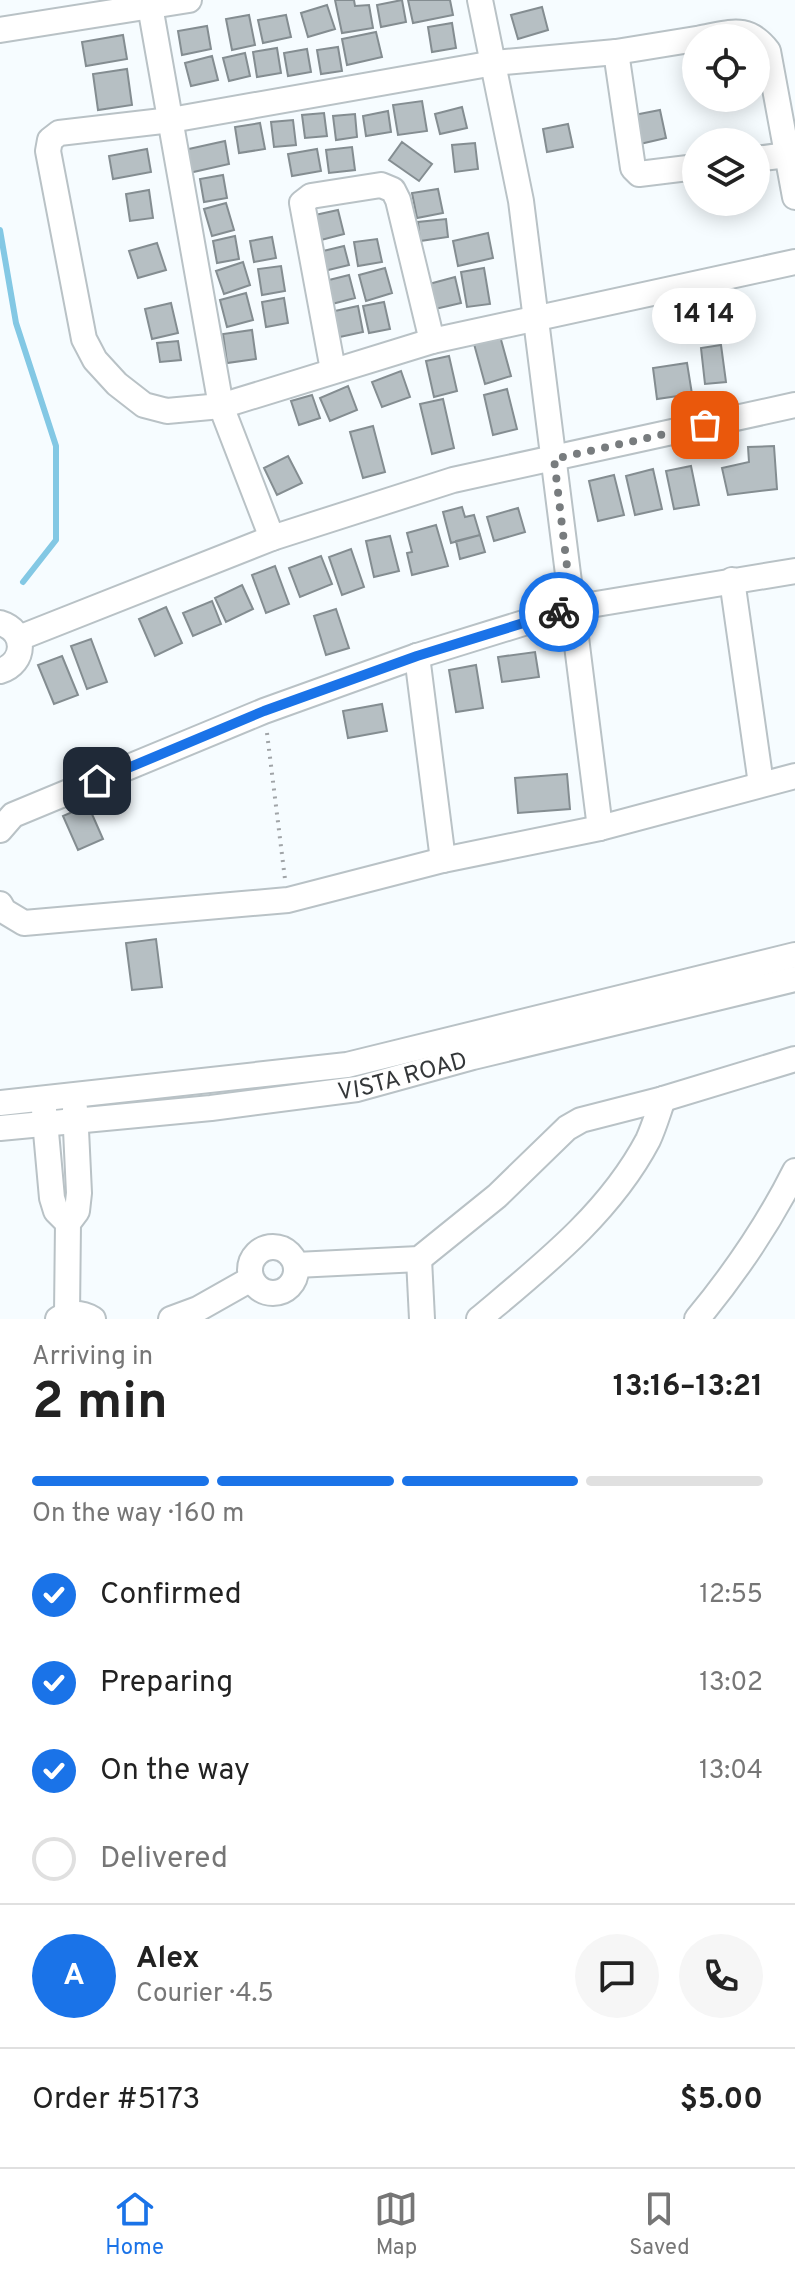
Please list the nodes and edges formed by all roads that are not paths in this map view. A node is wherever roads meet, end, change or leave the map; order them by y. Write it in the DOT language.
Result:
graph roads {
  1 [pos="189,0"];
  2 [pos="480,0"];
  3 [pos="150,6"];
  4 [pos="0,30"];
  5 [pos="682,41"];
  6 [pos="616,52"];
  7 [pos="770,62"];
  8 [pos="494,63"];
  9 [pos="171,120"];
  10 [pos="787,155"];
  11 [pos="770,157"];
  12 [pos="682,169"];
  13 [pos="795,197"];
  14 [pos="795,262"];
  15 [pos="536,317"];
  16 [pos="432,341"];
  17 [pos="333,370"];
  18 [pos="795,405"];
  19 [pos="221,406"];
  20 [pos="554,459"];
  21 [pos="272,538"];
  22 [pos="795,571"];
  23 [pos="732,580"];
  24 [pos="572,608"];
  25 [pos="9,630"];
  26 [pos="417,656"];
  27 [pos="0,671"];
  28 [pos="795,776"];
  29 [pos="761,784"];
  30 [pos="600,828"];
  31 [pos="0,830"];
  32 [pos="443,860"];
  33 [pos="0,904"];
  34 [pos="795,955"];
  35 [pos="795,979"];
  36 [pos="717,987"];
  37 [pos="593,1004"];
  38 [pos="599,1028"];
  39 [pos="470,1045"];
  40 [pos="795,1059"];
  41 [pos="209,1081"];
  42 [pos="75,1096"];
  43 [pos="43,1099"];
  44 [pos="663,1099"];
  45 [pos="0,1103"];
  46 [pos="211,1108"];
  47 [pos="76,1122"];
  48 [pos="45,1125"];
  49 [pos="0,1128"];
  50 [pos="795,1171"];
  51 [pos="68,1223"];
  52 [pos="419,1259"];
  53 [pos="296,1265"];
  54 [pos="251,1279"];
  55 [pos="62,1317"];
  56 [pos="93,1319"];
  57 [pos="171,1319"];
  58 [pos="422,1319"];
  59 [pos="479,1319"];
  60 [pos="697,1319"];
  1 -- 3 [label="street"];
  2 -- 8 [label="street"];
  3 -- 4 [label="street"];
  3 -- 9 [label="street"];
  5 -- 6 [label="street"];
  6 -- 8 [label="street"];
  6 -- 12 [label="street"];
  7 -- 10 [label="street"];
  8 -- 9 [label="street"];
  8 -- 15 [label="street"];
  9 -- 19 [label="street"];
  9 -- 19 [label="street"];
  10 -- 11 [label="street"];
  10 -- 13 [label="street"];
  14 -- 15 [label="street"];
  15 -- 16 [label="street"];
  15 -- 20 [label="street"];
  16 -- 17 [label="street"];
  16 -- 17 [label="street"];
  17 -- 19 [label="street"];
  18 -- 20 [label="street"];
  19 -- 21 [label="street"];
  20 -- 21 [label="street"];
  20 -- 24 [label="street"];
  21 -- 25 [label="street"];
  22 -- 23 [label="street"];
  23 -- 24 [label="street"];
  23 -- 29 [label="street"];
  24 -- 26 [label="street"];
  24 -- 30 [label="street"];
  25 -- 27 [label="street"];
  26 -- 31 [label="street"];
  26 -- 32 [label="street"];
  28 -- 29 [label="street"];
  29 -- 30 [label="street"];
  30 -- 32 [label="street"];
  32 -- 33 [label="street"];
  34 -- 36 [label="street, VISTA ROAD"];
  35 -- 36 [label="street, VISTA ROAD"];
  36 -- 37 [label="street, VISTA ROAD"];
  36 -- 38 [label="street, VISTA ROAD"];
  37 -- 38 [label="street"];
  37 -- 39 [label="street, VISTA ROAD"];
  38 -- 39 [label="street, VISTA ROAD"];
  39 -- 41 [label="street, VISTA ROAD"];
  39 -- 46 [label="street, VISTA ROAD"];
  40 -- 44 [label="street"];
  41 -- 42 [label="street, VISTA ROAD"];
  41 -- 46 [label="street"];
  42 -- 43 [label="street, VISTA ROAD"];
  42 -- 47 [label="street"];
  43 -- 45 [label="street, VISTA ROAD"];
  43 -- 48 [label="street"];
  44 -- 52 [label="street"];
  44 -- 59 [label="street"];
  46 -- 47 [label="street, VISTA ROAD"];
  47 -- 48 [label="street, VISTA ROAD"];
  47 -- 51 [label="street"];
  48 -- 49 [label="street, VISTA ROAD"];
  48 -- 51 [label="street"];
  50 -- 60 [label="street"];
  51 -- 55 [label="street"];
  52 -- 53 [label="street"];
  52 -- 58 [label="street"];
  53 -- 54 [label="street"];
  53 -- 54 [label="street"];
  54 -- 57 [label="street"];
  55 -- 56 [label="street"];
}
